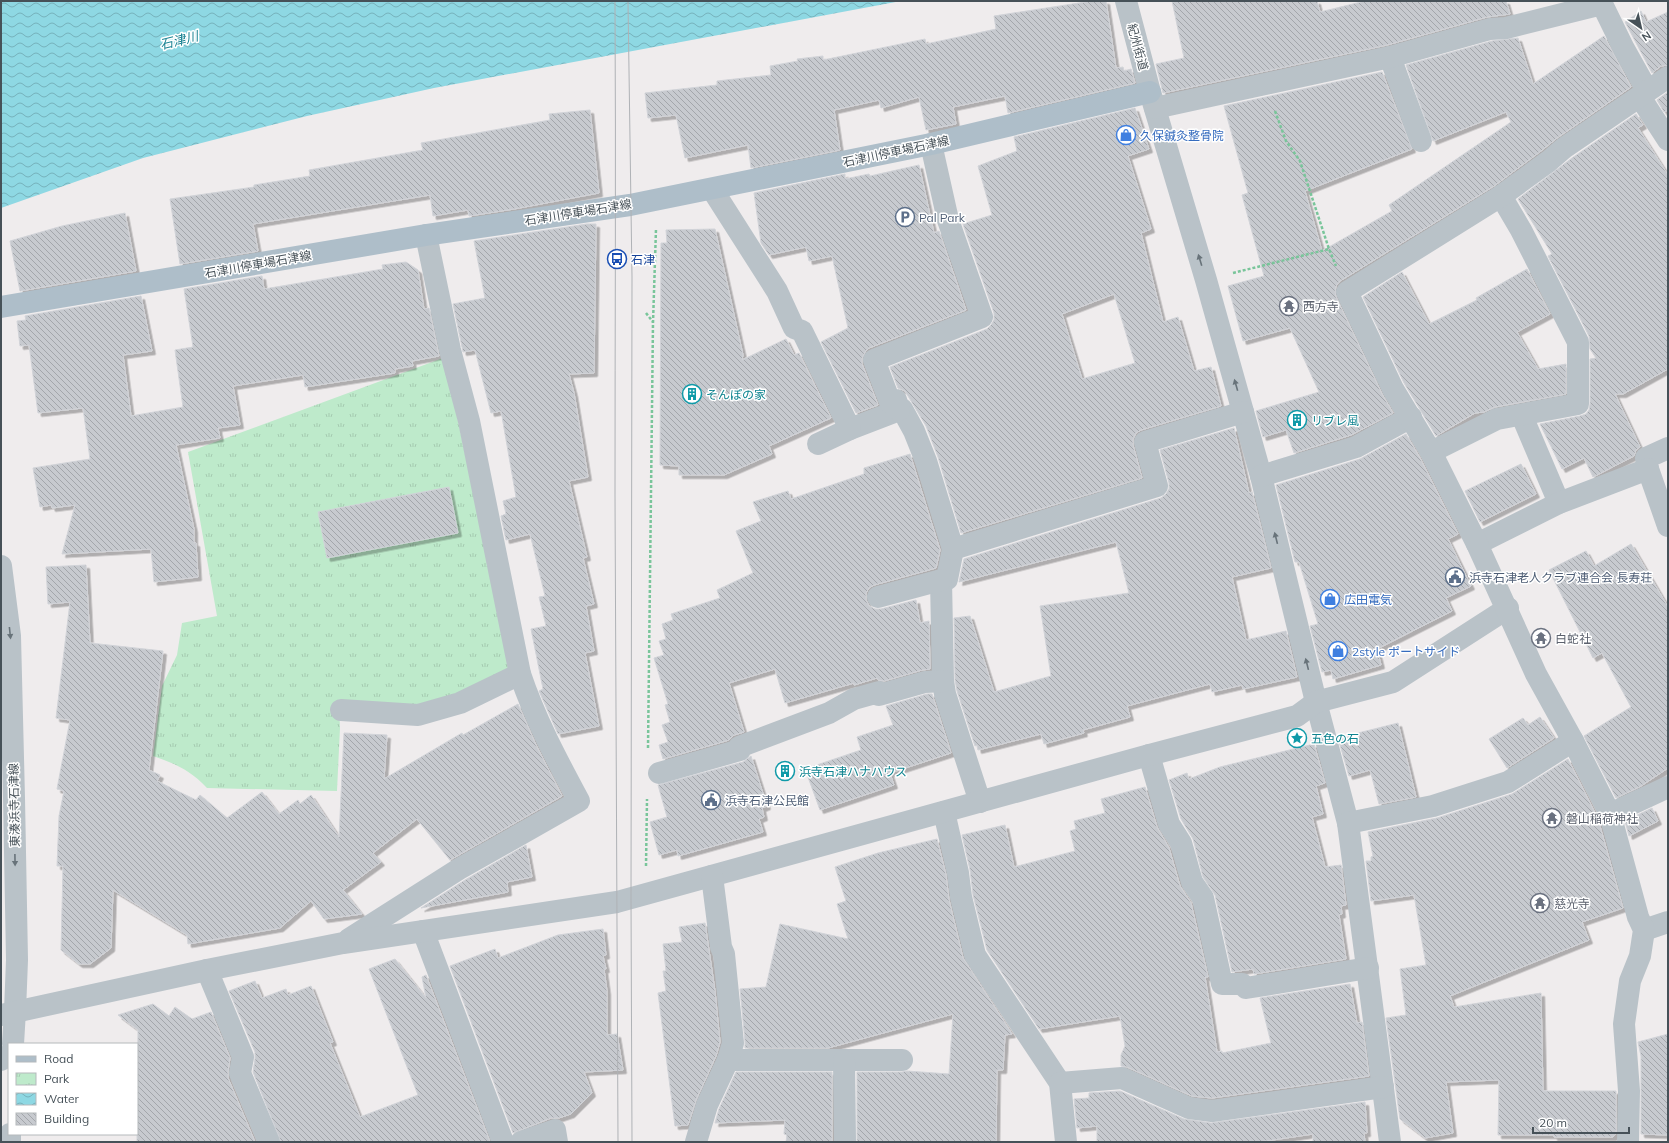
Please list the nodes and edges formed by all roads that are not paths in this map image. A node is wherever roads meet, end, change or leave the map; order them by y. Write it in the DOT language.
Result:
graph roads {
  1 [pos="1126,1"];
  2 [pos="1390,57"];
  3 [pos="1668,77"];
  4 [pos="1644,94"];
  5 [pos="1153,100"];
  6 [pos="1668,140"];
  7 [pos="1421,141"];
  8 [pos="931,144"];
  9 [pos="712,189"];
  10 [pos="1501,196"];
  11 [pos="426,235"];
  12 [pos="1,307"];
  13 [pos="900,410"];
  14 [pos="1243,412"];
  15 [pos="1522,416"];
  16 [pos="1411,418"];
  17 [pos="850,429"];
  18 [pos="818,444"];
  19 [pos="1668,448"];
  20 [pos="1431,452"];
  21 [pos="1648,469"];
  22 [pos="1261,476"];
  23 [pos="1559,503"];
  24 [pos="1668,526"];
  25 [pos="1477,544"];
  26 [pos="953,549"];
  27 [pos="1,566"];
  28 [pos="941,580"];
  29 [pos="878,598"];
  30 [pos="1508,608"];
  31 [pos="520,674"];
  32 [pos="943,681"];
  33 [pos="1316,702"];
  34 [pos="341,710"];
  35 [pos="1573,741"];
  36 [pos="1149,755"];
  37 [pos="659,773"];
  38 [pos="1668,787"];
  39 [pos="980,802"];
  40 [pos="944,812"];
  41 [pos="1610,814"];
  42 [pos="1348,822"];
  43 [pos="712,876"];
  44 [pos="1668,922"];
  45 [pos="1644,930"];
  46 [pos="423,931"];
  47 [pos="343,943"];
  48 [pos="1368,968"];
  49 [pos="208,970"];
  50 [pos="8,1013"];
  51 [pos="12,1043"];
  52 [pos="728,1060"];
  53 [pos="902,1060"];
  54 [pos="844,1061"];
  55 [pos="1060,1083"];
  56 [pos="1383,1087"];
  57 [pos="269,1142"];
  58 [pos="503,1142"];
  59 [pos="520,1142"];
  60 [pos="558,1142"];
  61 [pos="696,1142"];
  62 [pos="845,1142"];
  63 [pos="1066,1142"];
  64 [pos="1390,1142"];
  65 [pos="1628,1142"];
  1 -- 5 [label="street, 紀州街道"];
  2 -- 4 [label="street"];
  2 -- 5 [label="street"];
  2 -- 7 [label="street"];
  3 -- 4 [label="street"];
  4 -- 6 [label="street"];
  4 -- 10 [label="street"];
  5 -- 8 [label="main road, 石津川停車場石津線"];
  14 -- 5 [label="street, 紀州街道, one-way"];
  8 -- 9 [label="main road, 石津川停車場石津線"];
  8 -- 13 [label="street"];
  9 -- 11 [label="main road, 石津川停車場石津線"];
  9 -- 17 [label="street"];
  10 -- 15 [label="street"];
  10 -- 16 [label="street"];
  11 -- 12 [label="main road, 石津川停車場石津線"];
  11 -- 31 [label="street"];
  13 -- 17 [label="street"];
  13 -- 26 [label="street"];
  14 -- 22 [label="street, 紀州街道"];
  14 -- 26 [label="street"];
  15 -- 20 [label="street"];
  15 -- 23 [label="street"];
  16 -- 20 [label="street"];
  16 -- 22 [label="street"];
  17 -- 18 [label="street"];
  19 -- 21 [label="street"];
  20 -- 25 [label="street"];
  21 -- 23 [label="street"];
  21 -- 24 [label="street"];
  33 -- 22 [label="street, 紀州街道, one-way"];
  23 -- 25 [label="street"];
  25 -- 30 [label="street"];
  26 -- 28 [label="street"];
  27 -- 50 [label="street, 東湊浜寺石津線, one-way"];
  28 -- 29 [label="street"];
  28 -- 32 [label="street"];
  30 -- 33 [label="street"];
  30 -- 35 [label="street"];
  31 -- 34 [label="street"];
  31 -- 47 [label="street"];
  32 -- 37 [label="street"];
  32 -- 39 [label="street"];
  33 -- 36 [label="street"];
  33 -- 42 [label="street, 紀州街道"];
  35 -- 41 [label="street"];
  35 -- 42 [label="street"];
  36 -- 39 [label="street"];
  36 -- 48 [label="street"];
  38 -- 41 [label="street"];
  39 -- 40 [label="street"];
  40 -- 43 [label="street"];
  40 -- 55 [label="street"];
  41 -- 45 [label="street"];
  42 -- 48 [label="street, 紀州街道"];
  43 -- 46 [label="street"];
  43 -- 52 [label="street"];
  44 -- 45 [label="street"];
  45 -- 65 [label="street"];
  46 -- 47 [label="street"];
  46 -- 58 [label="street"];
  47 -- 49 [label="street"];
  48 -- 56 [label="street, 紀州街道"];
  49 -- 50 [label="street"];
  49 -- 57 [label="street"];
  50 -- 51 [label="street, 東湊浜寺石津線"];
  52 -- 54 [label="street"];
  52 -- 61 [label="street"];
  53 -- 54 [label="street"];
  54 -- 62 [label="street"];
  55 -- 56 [label="street"];
  55 -- 63 [label="street"];
  56 -- 64 [label="street, 紀州街道"];
  59 -- 60 [label="street"];
}
